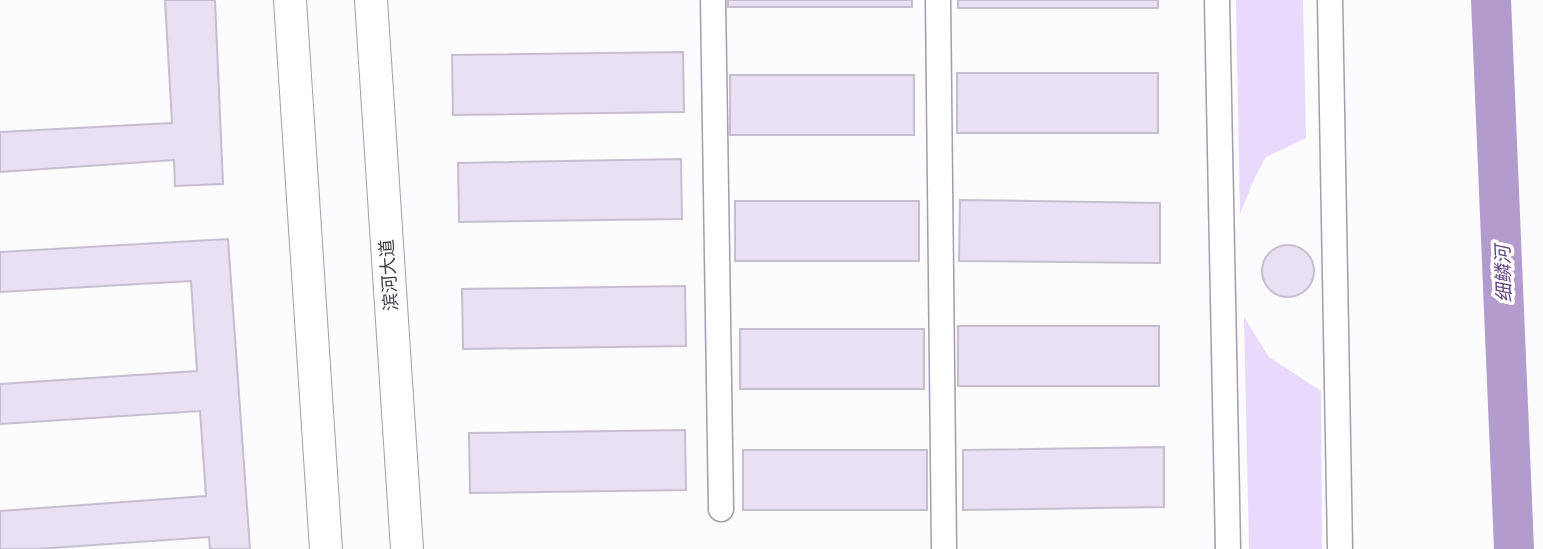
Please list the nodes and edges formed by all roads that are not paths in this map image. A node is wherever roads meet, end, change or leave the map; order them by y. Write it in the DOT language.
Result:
graph roads {
  1 [pos="290,0"];
  2 [pos="371,0"];
  3 [pos="713,0"];
  4 [pos="937,0"];
  5 [pos="1217,0"];
  6 [pos="1330,0"];
  7 [pos="721,509"];
  8 [pos="326,549"];
  9 [pos="407,549"];
  10 [pos="944,549"];
  11 [pos="1228,549"];
  12 [pos="1340,549"];
  1 -- 8 [label="main road"];
  2 -- 9 [label="main road, 滨河大道"];
  3 -- 7 [label="street"];
  4 -- 10 [label="street"];
  5 -- 11 [label="street"];
  6 -- 12 [label="street"];
}
